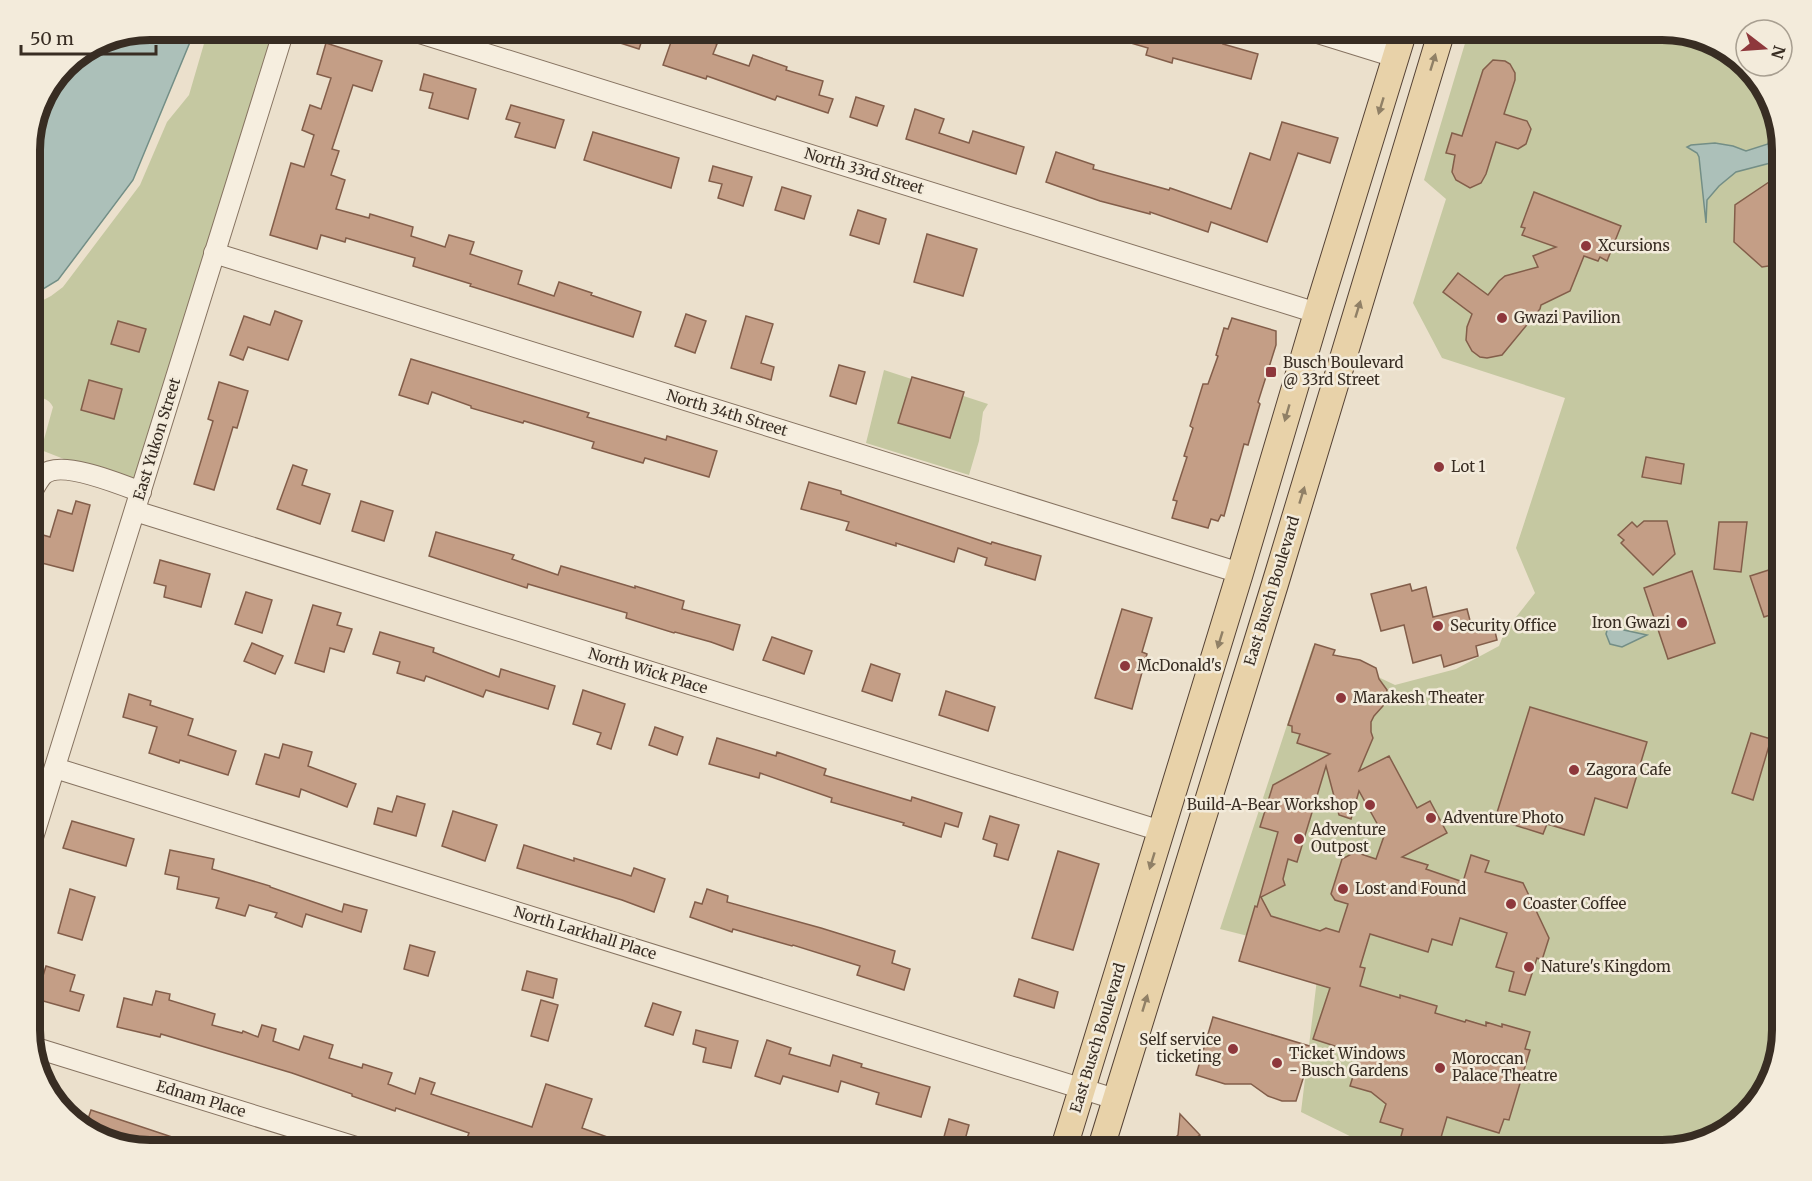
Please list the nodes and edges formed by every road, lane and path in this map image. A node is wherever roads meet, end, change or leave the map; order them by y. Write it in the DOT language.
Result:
graph roads {
  1 [pos="1341,40"];
  2 [pos="1401,40"];
  3 [pos="1439,40"];
  4 [pos="281,41"];
  5 [pos="445,41"];
  6 [pos="1395,57"];
  7 [pos="214,253"];
  8 [pos="1373,257"];
  9 [pos="1317,313"];
  10 [pos="41,478"];
  11 [pos="141,492"];
  12 [pos="135,512"];
  13 [pos="1240,573"];
  14 [pos="1220,762"];
  15 [pos="55,768"];
  16 [pos="41,812"];
  17 [pos="1161,831"];
  18 [pos="43,1050"];
  19 [pos="1083,1088"];
  20 [pos="1115,1099"];
  21 [pos="333,1140"];
  22 [pos="1066,1140"];
  23 [pos="1103,1140"];
  1 -- 6 [label="street"];
  2 -- 6 [label="main road, East Busch Boulevard"];
  8 -- 3 [label="main road, East Busch Boulevard, one-way"];
  4 -- 7 [label="street, East Yukon Street"];
  5 -- 9 [label="street, North 33rd Street"];
  6 -- 8 [label="main road"];
  6 -- 9 [label="main road, East Busch Boulevard, one-way"];
  7 -- 11 [label="street, East Yukon Street"];
  7 -- 13 [label="street, North 34th Street"];
  14 -- 8 [label="main road, East Busch Boulevard, one-way"];
  9 -- 13 [label="main road, East Busch Boulevard, one-way"];
  10 -- 11 [label="street"];
  11 -- 12 [label="street, East Yukon Street"];
  12 -- 15 [label="street, East Yukon Street"];
  12 -- 17 [label="street, North Wick Place"];
  13 -- 14 [label="main road"];
  13 -- 17 [label="main road, East Busch Boulevard, one-way"];
  20 -- 14 [label="main road, East Busch Boulevard, one-way"];
  15 -- 16 [label="street, East Yukon Street"];
  15 -- 19 [label="street, North Larkhall Place"];
  17 -- 19 [label="main road, East Busch Boulevard, one-way"];
  18 -- 21 [label="street, Ednam Place"];
  19 -- 20 [label="street, North Larkhall Place"];
  19 -- 22 [label="main road, East Busch Boulevard"];
  20 -- 23 [label="main road, East Busch Boulevard"];
}
